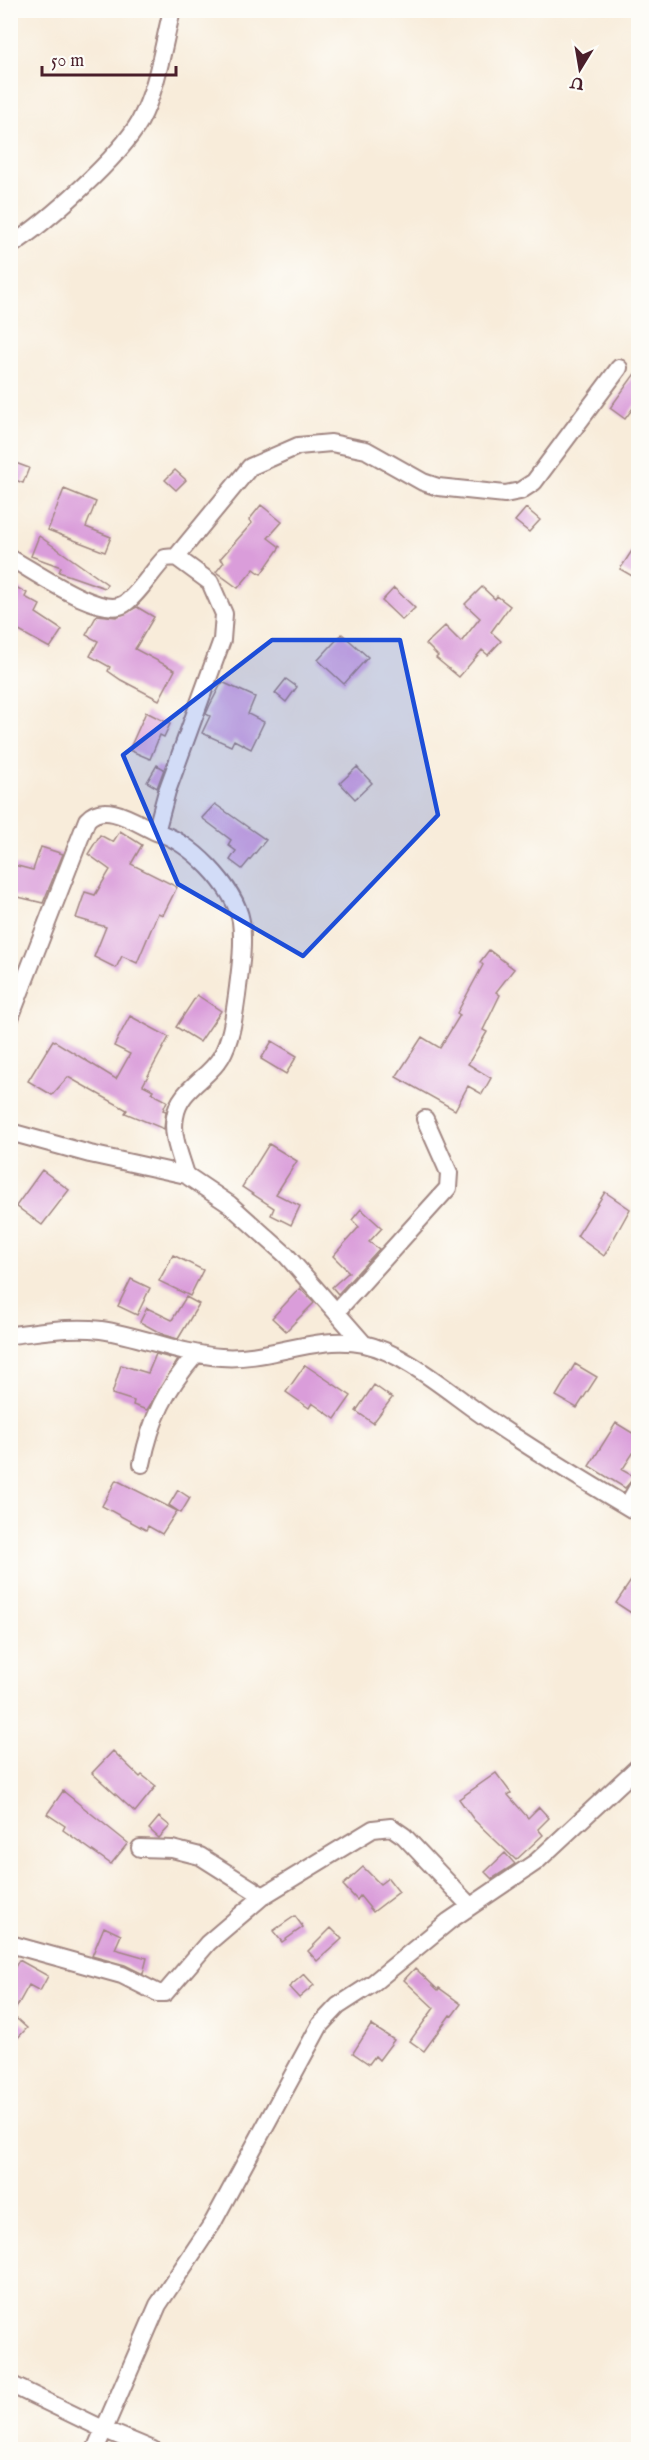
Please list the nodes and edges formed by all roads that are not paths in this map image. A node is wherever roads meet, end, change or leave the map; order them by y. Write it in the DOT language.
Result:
graph roads {
  1 [pos="172,10"];
  2 [pos="10,246"];
  3 [pos="619,368"];
  4 [pos="176,557"];
  5 [pos="10,558"];
  6 [pos="156,832"];
  7 [pos="10,1018"];
  8 [pos="425,1119"];
  9 [pos="10,1132"];
  10 [pos="186,1175"];
  11 [pos="336,1312"];
  12 [pos="10,1335"];
  13 [pos="364,1344"];
  14 [pos="196,1354"];
  15 [pos="142,1464"];
  16 [pos="639,1487"];
  17 [pos="633,1510"];
  18 [pos="639,1767"];
  19 [pos="140,1848"];
  20 [pos="263,1896"];
  21 [pos="470,1906"];
  22 [pos="10,1944"];
  23 [pos="10,2384"];
  24 [pos="104,2429"];
  25 [pos="95,2450"];
  26 [pos="153,2450"];
  1 -- 2 [label="street"];
  3 -- 4 [label="street"];
  4 -- 5 [label="street"];
  4 -- 6 [label="street"];
  6 -- 7 [label="street"];
  6 -- 10 [label="street"];
  8 -- 11 [label="street"];
  9 -- 10 [label="street"];
  10 -- 11 [label="street"];
  11 -- 13 [label="street"];
  12 -- 14 [label="street"];
  13 -- 14 [label="street"];
  13 -- 17 [label="street"];
  14 -- 15 [label="street"];
  16 -- 17 [label="street"];
  18 -- 21 [label="street"];
  19 -- 20 [label="street"];
  20 -- 21 [label="street"];
  20 -- 22 [label="street"];
  21 -- 24 [label="street"];
  23 -- 24 [label="street"];
  24 -- 25 [label="street"];
  24 -- 26 [label="street"];
}
